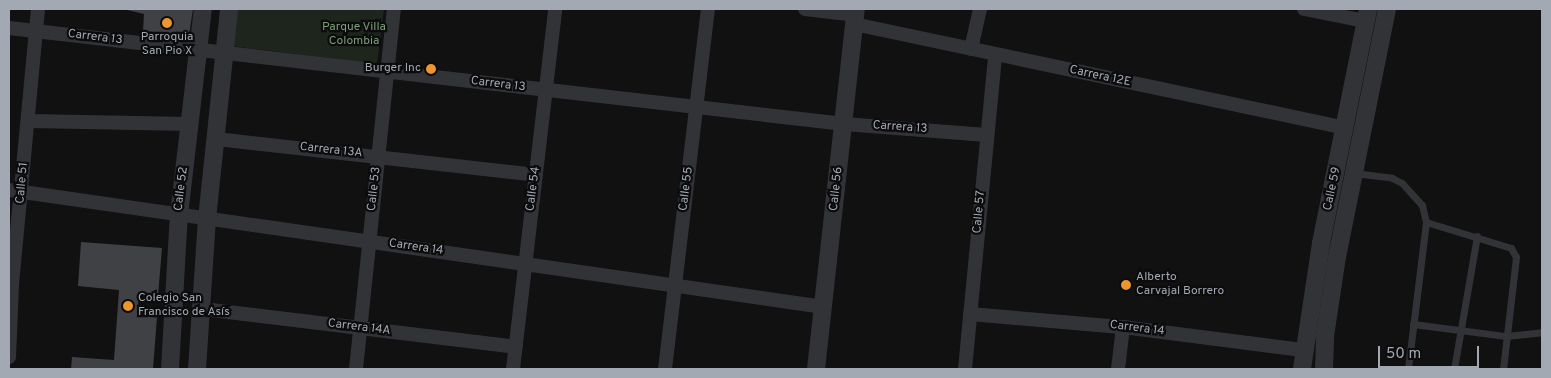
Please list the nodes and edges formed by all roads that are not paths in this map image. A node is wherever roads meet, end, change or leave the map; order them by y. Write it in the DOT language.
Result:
graph roads {
  1 [pos="38,9"];
  2 [pos="203,9"];
  3 [pos="229,9"];
  4 [pos="394,9"];
  5 [pos="555,9"];
  6 [pos="708,9"];
  7 [pos="805,9"];
  8 [pos="980,9"];
  9 [pos="1304,9"];
  10 [pos="1387,9"];
  11 [pos="1367,15"];
  12 [pos="855,16"];
  13 [pos="9,28"];
  14 [pos="36,31"];
  15 [pos="972,49"];
  16 [pos="199,50"];
  17 [pos="225,53"];
  18 [pos="995,55"];
  19 [pos="387,72"];
  20 [pos="546,90"];
  21 [pos="696,108"];
  22 [pos="28,121"];
  23 [pos="190,124"];
  24 [pos="844,124"];
  25 [pos="1346,128"];
  26 [pos="987,135"];
  27 [pos="216,139"];
  28 [pos="379,157"];
  29 [pos="1345,172"];
  30 [pos="536,175"];
  31 [pos="16,191"];
  32 [pos="178,215"];
  33 [pos="207,219"];
  34 [pos="1426,222"];
  35 [pos="1477,236"];
  36 [pos="370,242"];
  37 [pos="526,264"];
  38 [pos="675,285"];
  39 [pos="824,307"];
  40 [pos="203,309"];
  41 [pos="970,314"];
  42 [pos="1413,324"];
  43 [pos="1123,327"];
  44 [pos="360,328"];
  45 [pos="1460,330"];
  46 [pos="1542,332"];
  47 [pos="1324,336"];
  48 [pos="1506,336"];
  49 [pos="1304,342"];
  50 [pos="516,348"];
  51 [pos="9,357"];
  52 [pos="170,369"];
  53 [pos="198,369"];
  54 [pos="356,369"];
  55 [pos="513,369"];
  56 [pos="665,369"];
  57 [pos="816,369"];
  58 [pos="966,369"];
  59 [pos="1118,369"];
  60 [pos="1302,369"];
  61 [pos="1324,369"];
  62 [pos="1408,369"];
  63 [pos="1454,369"];
  64 [pos="1503,369"];
  1 -- 14 [label="street, Calle 51"];
  2 -- 16 [label="street, Calle 52"];
  3 -- 17 [label="street"];
  4 -- 19 [label="street, Calle 53"];
  5 -- 20 [label="street, Calle 54"];
  6 -- 21 [label="street, Calle 55"];
  7 -- 12 [label="street, Carrera 12E"];
  8 -- 15 [label="street"];
  9 -- 11 [label="street"];
  10 -- 29 [label="street, Calle 59"];
  11 -- 25 [label="street, Calle 59"];
  12 -- 15 [label="street, Carrera 12E"];
  12 -- 24 [label="street, Calle 56"];
  13 -- 14 [label="street, Carrera 13"];
  14 -- 16 [label="street, Carrera 13"];
  14 -- 22 [label="street, Calle 51"];
  15 -- 18 [label="street, Carrera 12E"];
  16 -- 17 [label="street, Carrera 13"];
  16 -- 23 [label="street, Calle 52"];
  17 -- 19 [label="street, Carrera 13"];
  17 -- 27 [label="street"];
  18 -- 25 [label="street, Carrera 12E"];
  18 -- 26 [label="street, Calle 57"];
  19 -- 20 [label="street, Carrera 13"];
  19 -- 28 [label="street, Calle 53"];
  20 -- 21 [label="street, Carrera 13"];
  20 -- 30 [label="street, Calle 54"];
  21 -- 24 [label="street, Carrera 13"];
  21 -- 38 [label="street, Calle 55"];
  22 -- 23 [label="street"];
  22 -- 31 [label="street, Calle 51"];
  23 -- 32 [label="street, Calle 52"];
  24 -- 26 [label="street, Carrera 13"];
  24 -- 39 [label="street, Calle 56"];
  25 -- 29 [label="street, Calle 59"];
  26 -- 41 [label="street, Calle 57"];
  27 -- 28 [label="street, Carrera 13A"];
  27 -- 33 [label="street"];
  28 -- 30 [label="street, Carrera 13A"];
  28 -- 36 [label="street, Calle 53"];
  29 -- 34 [label="lane"];
  29 -- 47 [label="street, Calle 59"];
  29 -- 49 [label="street, Calle 59"];
  30 -- 37 [label="street, Calle 54"];
  31 -- 32 [label="street, Carrera 14"];
  31 -- 51 [label="street, Calle 51"];
  32 -- 33 [label="street, Carrera 14"];
  32 -- 52 [label="street, Calle 52"];
  33 -- 36 [label="street, Carrera 14"];
  33 -- 40 [label="street"];
  34 -- 35 [label="lane"];
  34 -- 42 [label="lane"];
  35 -- 45 [label="lane"];
  35 -- 48 [label="lane"];
  36 -- 37 [label="street, Carrera 14"];
  36 -- 44 [label="street, Calle 53"];
  37 -- 38 [label="street, Carrera 14"];
  37 -- 50 [label="street, Calle 54"];
  38 -- 39 [label="street, Carrera 14"];
  38 -- 56 [label="street, Calle 55"];
  39 -- 57 [label="street, Calle 56"];
  40 -- 44 [label="street, Carrera 14A"];
  40 -- 53 [label="street"];
  41 -- 43 [label="street, Carrera 14"];
  41 -- 58 [label="street, Calle 57"];
  42 -- 45 [label="lane"];
  42 -- 62 [label="lane"];
  43 -- 49 [label="street, Carrera 14"];
  43 -- 59 [label="street"];
  44 -- 50 [label="street, Carrera 14A"];
  44 -- 54 [label="street, Calle 53"];
  45 -- 48 [label="lane"];
  45 -- 63 [label="lane"];
  46 -- 48 [label="lane"];
  47 -- 49 [label="street"];
  47 -- 61 [label="street, Calle 59"];
  48 -- 64 [label="lane"];
  49 -- 60 [label="street, Calle 59"];
  50 -- 55 [label="street, Calle 54"];
}
